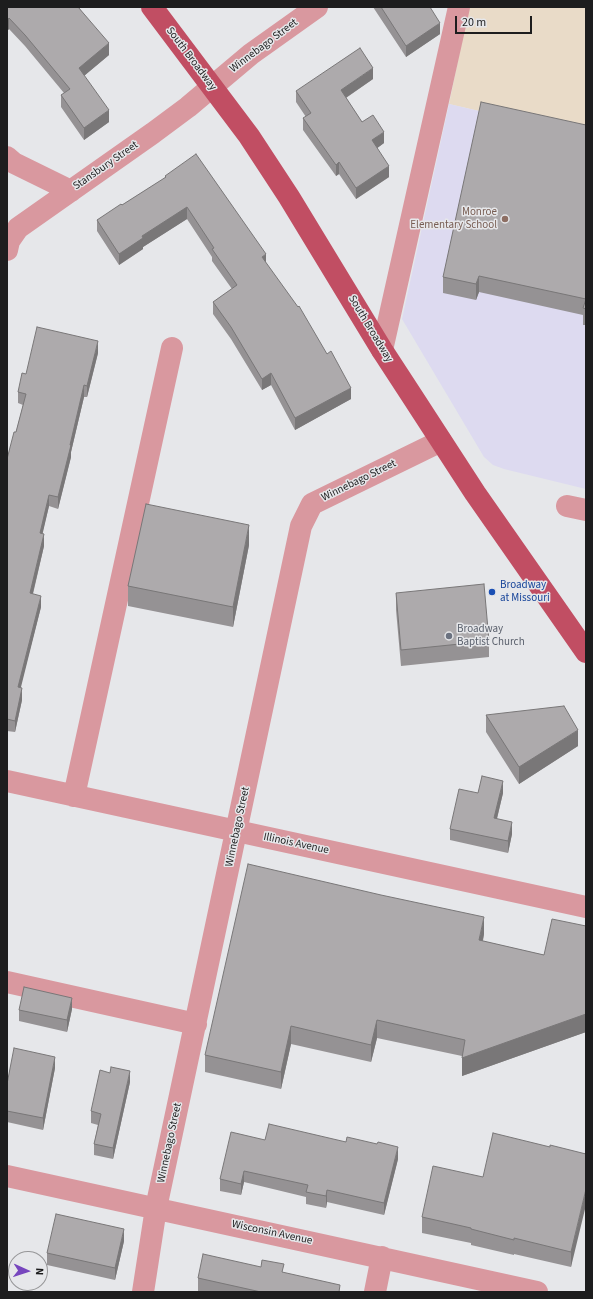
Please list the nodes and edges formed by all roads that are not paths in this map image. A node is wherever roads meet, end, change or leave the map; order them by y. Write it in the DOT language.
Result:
graph roads {
  1 [pos="152,7"];
  2 [pos="317,7"];
  3 [pos="459,7"];
  4 [pos="212,87"];
  5 [pos="7,158"];
  6 [pos="71,191"];
  7 [pos="7,250"];
  8 [pos="172,348"];
  9 [pos="382,350"];
  10 [pos="441,441"];
  11 [pos="586,652"];
  12 [pos="7,781"];
  13 [pos="74,796"];
  14 [pos="237,831"];
  15 [pos="586,907"];
  16 [pos="7,982"];
  17 [pos="196,1024"];
  18 [pos="7,1176"];
  19 [pos="156,1208"];
  20 [pos="382,1257"];
  21 [pos="143,1292"];
  22 [pos="375,1292"];
  23 [pos="537,1292"];
  1 -- 4 [label="main road, South Broadway"];
  2 -- 4 [label="street, Winnebago Street"];
  3 -- 9 [label="street"];
  4 -- 6 [label="street, Stansbury Street"];
  4 -- 9 [label="main road, South Broadway"];
  5 -- 6 [label="street"];
  6 -- 7 [label="street, Stansbury Street"];
  8 -- 13 [label="street"];
  9 -- 10 [label="main road, South Broadway"];
  10 -- 11 [label="main road, South Broadway"];
  10 -- 14 [label="street, Winnebago Street"];
  12 -- 13 [label="street, Illinois Avenue"];
  13 -- 14 [label="street, Illinois Avenue"];
  14 -- 15 [label="street, Illinois Avenue"];
  14 -- 17 [label="street, Winnebago Street"];
  16 -- 17 [label="street"];
  17 -- 19 [label="street, Winnebago Street"];
  18 -- 19 [label="street, Wisconsin Avenue"];
  19 -- 20 [label="street, Wisconsin Avenue"];
  19 -- 21 [label="street, Winnebago Street"];
  20 -- 22 [label="street"];
  20 -- 23 [label="street, Wisconsin Avenue"];
}
